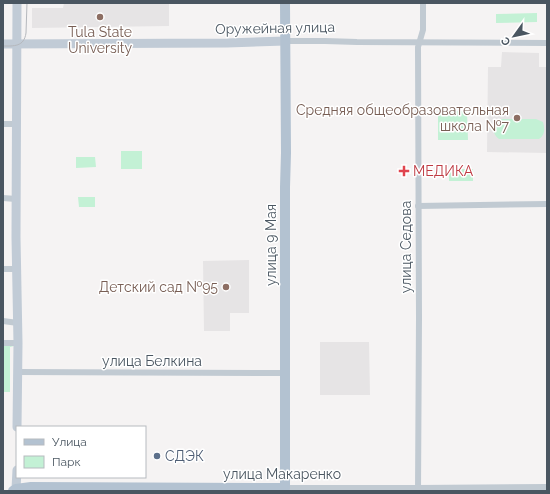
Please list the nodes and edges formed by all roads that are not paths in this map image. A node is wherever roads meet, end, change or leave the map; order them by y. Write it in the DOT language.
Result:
graph roads {
  1 [pos="17,3"];
  2 [pos="285,3"];
  3 [pos="423,3"];
  4 [pos="286,41"];
  5 [pos="419,42"];
  6 [pos="547,42"];
  7 [pos="3,44"];
  8 [pos="16,44"];
  9 [pos="3,124"];
  10 [pos="16,124"];
  11 [pos="3,198"];
  12 [pos="16,199"];
  13 [pos="547,204"];
  14 [pos="418,206"];
  15 [pos="3,269"];
  16 [pos="16,269"];
  17 [pos="3,321"];
  18 [pos="18,323"];
  19 [pos="3,343"];
  20 [pos="18,343"];
  21 [pos="18,372"];
  22 [pos="285,373"];
  23 [pos="17,426"];
  24 [pos="16,477"];
  25 [pos="547,487"];
  26 [pos="285,488"];
  27 [pos="14,490"];
  28 [pos="418,490"];
  1 -- 8 [label="main road"];
  2 -- 4 [label="main road, улица 9 Мая"];
  3 -- 5 [label="street, улица Седова"];
  4 -- 5 [label="street, Оружейная улица"];
  4 -- 8 [label="main road, Оружейная улица"];
  4 -- 22 [label="main road, улица 9 Мая"];
  5 -- 6 [label="street, Оружейная улица"];
  5 -- 14 [label="street, улица Седова"];
  7 -- 8 [label="main road, Оружейная улица"];
  8 -- 10 [label="main road"];
  9 -- 10 [label="street"];
  10 -- 12 [label="main road"];
  11 -- 12 [label="street"];
  12 -- 16 [label="main road"];
  13 -- 14 [label="street"];
  14 -- 28 [label="street, улица Седова"];
  15 -- 16 [label="street"];
  16 -- 18 [label="main road"];
  17 -- 18 [label="street"];
  18 -- 20 [label="main road"];
  19 -- 20 [label="street"];
  20 -- 21 [label="main road"];
  21 -- 22 [label="street, улица Белкина"];
  21 -- 23 [label="main road"];
  22 -- 26 [label="main road, улица 9 Мая"];
  24 -- 27 [label="main road"];
  25 -- 28 [label="street, улица Макаренко"];
  26 -- 27 [label="main road, улица Макаренко"];
  26 -- 28 [label="street, улица Макаренко"];
}
